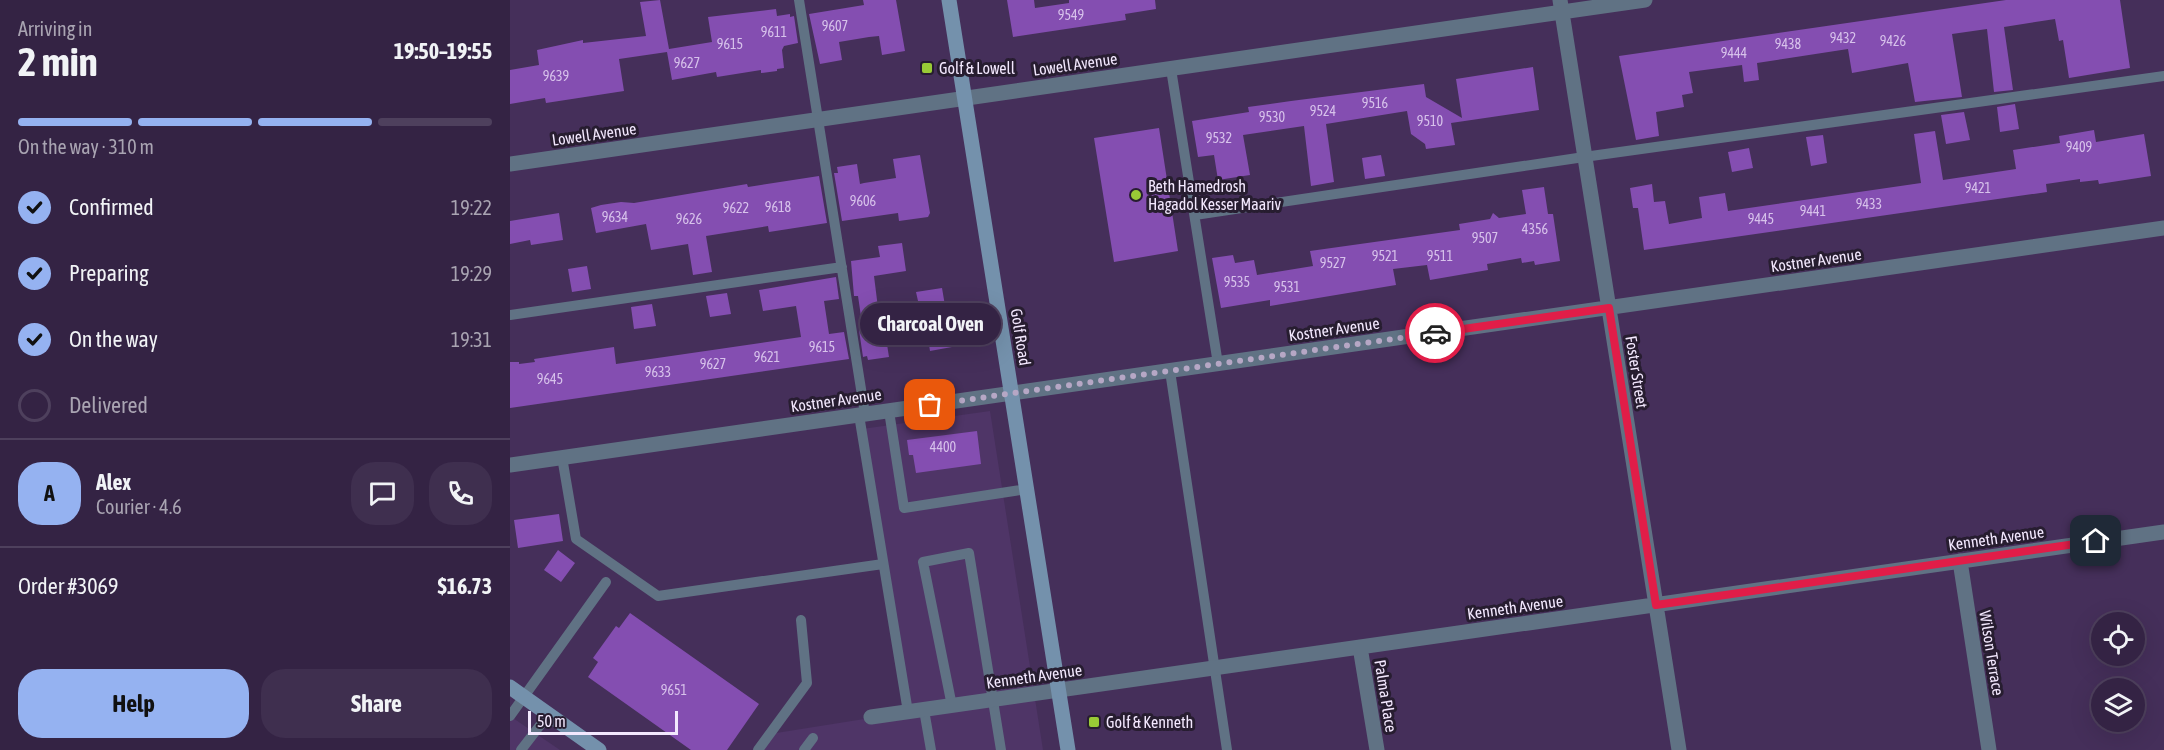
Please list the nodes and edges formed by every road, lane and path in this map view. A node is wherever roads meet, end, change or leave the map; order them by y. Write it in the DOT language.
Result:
graph roads {
  1 [pos="799,0"];
  2 [pos="949,0"];
  3 [pos="1645,0"];
  4 [pos="1560,6"];
  5 [pos="1171,69"];
  6 [pos="2164,76"];
  7 [pos="965,98"];
  8 [pos="818,120"];
  9 [pos="1584,157"];
  10 [pos="510,164"];
  11 [pos="1195,215"];
  12 [pos="2164,228"];
  13 [pos="842,267"];
  14 [pos="1609,308"];
  15 [pos="510,315"];
  16 [pos="1218,364"];
  17 [pos="1170,371"];
  18 [pos="1012,393"];
  19 [pos="890,411"];
  20 [pos="862,415"];
  21 [pos="562,457"];
  22 [pos="510,465"];
  23 [pos="1027,489"];
  24 [pos="2164,532"];
  25 [pos="1960,561"];
  26 [pos="883,564"];
  27 [pos="606,582"];
  28 [pos="1656,605"];
  29 [pos="801,620"];
  30 [pos="1360,647"];
  31 [pos="1214,668"];
  32 [pos="510,687"];
  33 [pos="1059,691"];
  34 [pos="523,697"];
  35 [pos="993,700"];
  36 [pos="952,706"];
  37 [pos="916,711"];
  38 [pos="548,715"];
  39 [pos="510,716"];
  40 [pos="870,717"];
  41 [pos="813,738"];
  42 [pos="521,750"];
  43 [pos="599,750"];
  44 [pos="758,750"];
  45 [pos="804,750"];
  46 [pos="931,750"];
  47 [pos="1001,750"];
  48 [pos="1068,750"];
  49 [pos="1227,750"];
  50 [pos="1377,750"];
  51 [pos="1679,750"];
  52 [pos="1989,750"];
  1 -- 8 [label="lane"];
  2 -- 7 [label="main road, Golf Road"];
  3 -- 4 [label="street, Lowell Avenue"];
  4 -- 5 [label="street, Lowell Avenue"];
  4 -- 9 [label="street, Foster Street"];
  5 -- 7 [label="street, Lowell Avenue"];
  5 -- 11 [label="lane"];
  6 -- 9 [label="lane"];
  7 -- 8 [label="street, Lowell Avenue"];
  7 -- 18 [label="main road, Golf Road"];
  8 -- 10 [label="street, Lowell Avenue"];
  8 -- 13 [label="lane"];
  9 -- 11 [label="lane"];
  9 -- 14 [label="street, Foster Street"];
  11 -- 16 [label="lane"];
  12 -- 14 [label="street, Kostner Avenue"];
  13 -- 15 [label="lane"];
  13 -- 20 [label="lane"];
  14 -- 16 [label="street, Kostner Avenue"];
  14 -- 28 [label="street, Foster Street"];
  16 -- 17 [label="street, Kostner Avenue"];
  17 -- 18 [label="street, Kostner Avenue"];
  17 -- 31 [label="lane"];
  18 -- 19 [label="street, Kostner Avenue"];
  18 -- 23 [label="main road, Golf Road"];
  19 -- 20 [label="street, Kostner Avenue"];
  19 -- 23 [label="lane"];
  20 -- 21 [label="street, Kostner Avenue"];
  20 -- 26 [label="lane"];
  21 -- 22 [label="street, Kostner Avenue"];
  21 -- 26 [label="lane"];
  23 -- 33 [label="main road, Golf Road"];
  24 -- 25 [label="street, Kenneth Avenue"];
  25 -- 28 [label="street, Kenneth Avenue"];
  25 -- 52 [label="street, Wilson Terrace"];
  26 -- 37 [label="lane"];
  27 -- 34 [label="lane"];
  28 -- 30 [label="street, Kenneth Avenue"];
  28 -- 51 [label="street, Foster Street"];
  29 -- 44 [label="lane"];
  30 -- 31 [label="street, Kenneth Avenue"];
  30 -- 50 [label="street, Palma Place"];
  31 -- 33 [label="street, Kenneth Avenue"];
  31 -- 49 [label="lane"];
  32 -- 34 [label="main road"];
  33 -- 35 [label="street, Kenneth Avenue"];
  33 -- 48 [label="main road, Golf Road"];
  34 -- 38 [label="main road"];
  34 -- 39 [label="lane"];
  35 -- 36 [label="street, Kenneth Avenue"];
  35 -- 36 [label="lane"];
  35 -- 47 [label="lane"];
  36 -- 37 [label="street, Kenneth Avenue"];
  37 -- 40 [label="street, Kenneth Avenue"];
  37 -- 46 [label="lane"];
  38 -- 42 [label="lane"];
  38 -- 43 [label="main road"];
  41 -- 45 [label="lane"];
}
